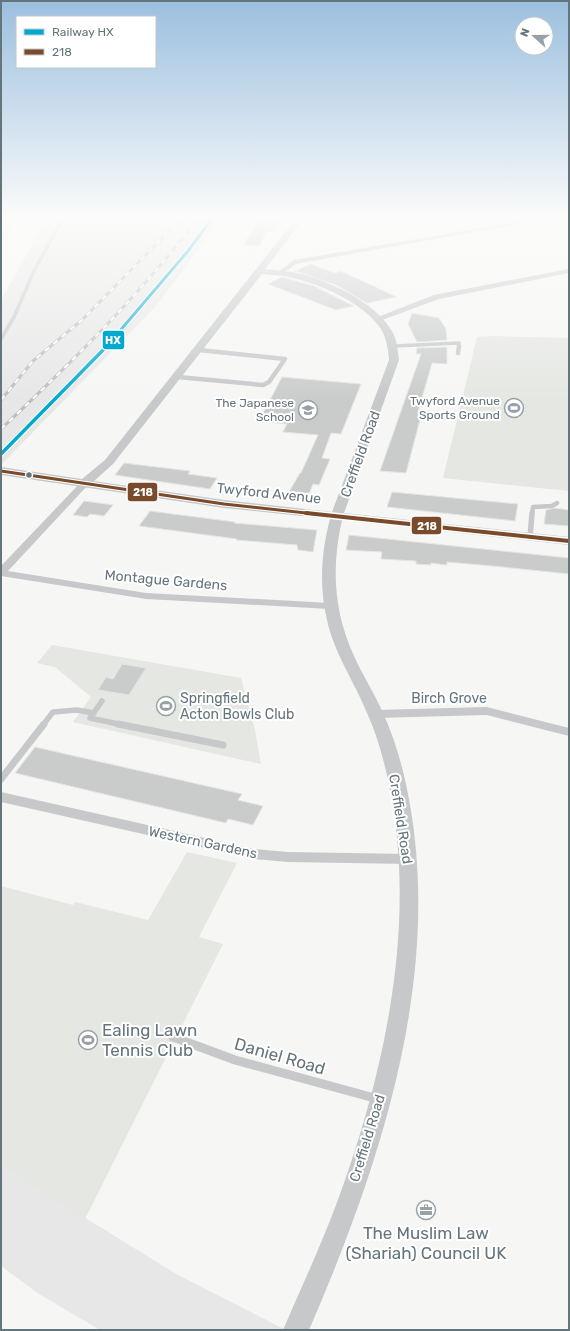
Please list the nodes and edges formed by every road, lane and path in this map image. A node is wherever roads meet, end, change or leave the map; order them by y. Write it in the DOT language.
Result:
graph roads {
  1 [pos="31,278"];
  2 [pos="255,278"];
  3 [pos="299,278"];
  4 [pos="533,278"];
  5 [pos="379,318"];
  6 [pos="1,339"];
  7 [pos="394,346"];
  8 [pos="199,350"];
  9 [pos="458,353"];
  10 [pos="178,376"];
  11 [pos="2,471"];
  12 [pos="85,483"];
  13 [pos="557,503"];
  14 [pos="337,516"];
  15 [pos="530,537"];
  16 [pos="569,541"];
  17 [pos="1,572"];
  18 [pos="330,606"];
  19 [pos="102,701"];
  20 [pos="94,713"];
  21 [pos="376,714"];
  22 [pos="569,732"];
  23 [pos="223,745"];
  24 [pos="1,779"];
  25 [pos="1,797"];
  26 [pos="408,858"];
  27 [pos="173,1037"];
  28 [pos="380,1100"];
  29 [pos="299,1323"];
  1 -- 6 [label="lane"];
  2 -- 8 [label="street"];
  3 -- 5 [label="street"];
  4 -- 5 [label="street"];
  5 -- 7 [label="street, Creffield Road"];
  7 -- 9 [label="lane"];
  7 -- 14 [label="street, Creffield Road"];
  8 -- 10 [label="street"];
  8 -- 10 [label="lane"];
  10 -- 12 [label="street"];
  11 -- 12 [label="street, Twyford Avenue"];
  12 -- 14 [label="street, Twyford Avenue"];
  12 -- 17 [label="street"];
  13 -- 15 [label="lane"];
  14 -- 15 [label="street, Twyford Avenue"];
  14 -- 18 [label="street, Creffield Road"];
  15 -- 16 [label="street, Twyford Avenue"];
  17 -- 18 [label="street, Montague Gardens"];
  18 -- 21 [label="street, Creffield Road"];
  19 -- 20 [label="lane"];
  20 -- 23 [label="lane"];
  20 -- 24 [label="lane"];
  21 -- 22 [label="street, Birch Grove"];
  21 -- 26 [label="street, Creffield Road"];
  25 -- 26 [label="street, Western Gardens"];
  26 -- 28 [label="street, Creffield Road"];
  27 -- 28 [label="lane, Daniel Road"];
  28 -- 29 [label="street, Creffield Road"];
}
